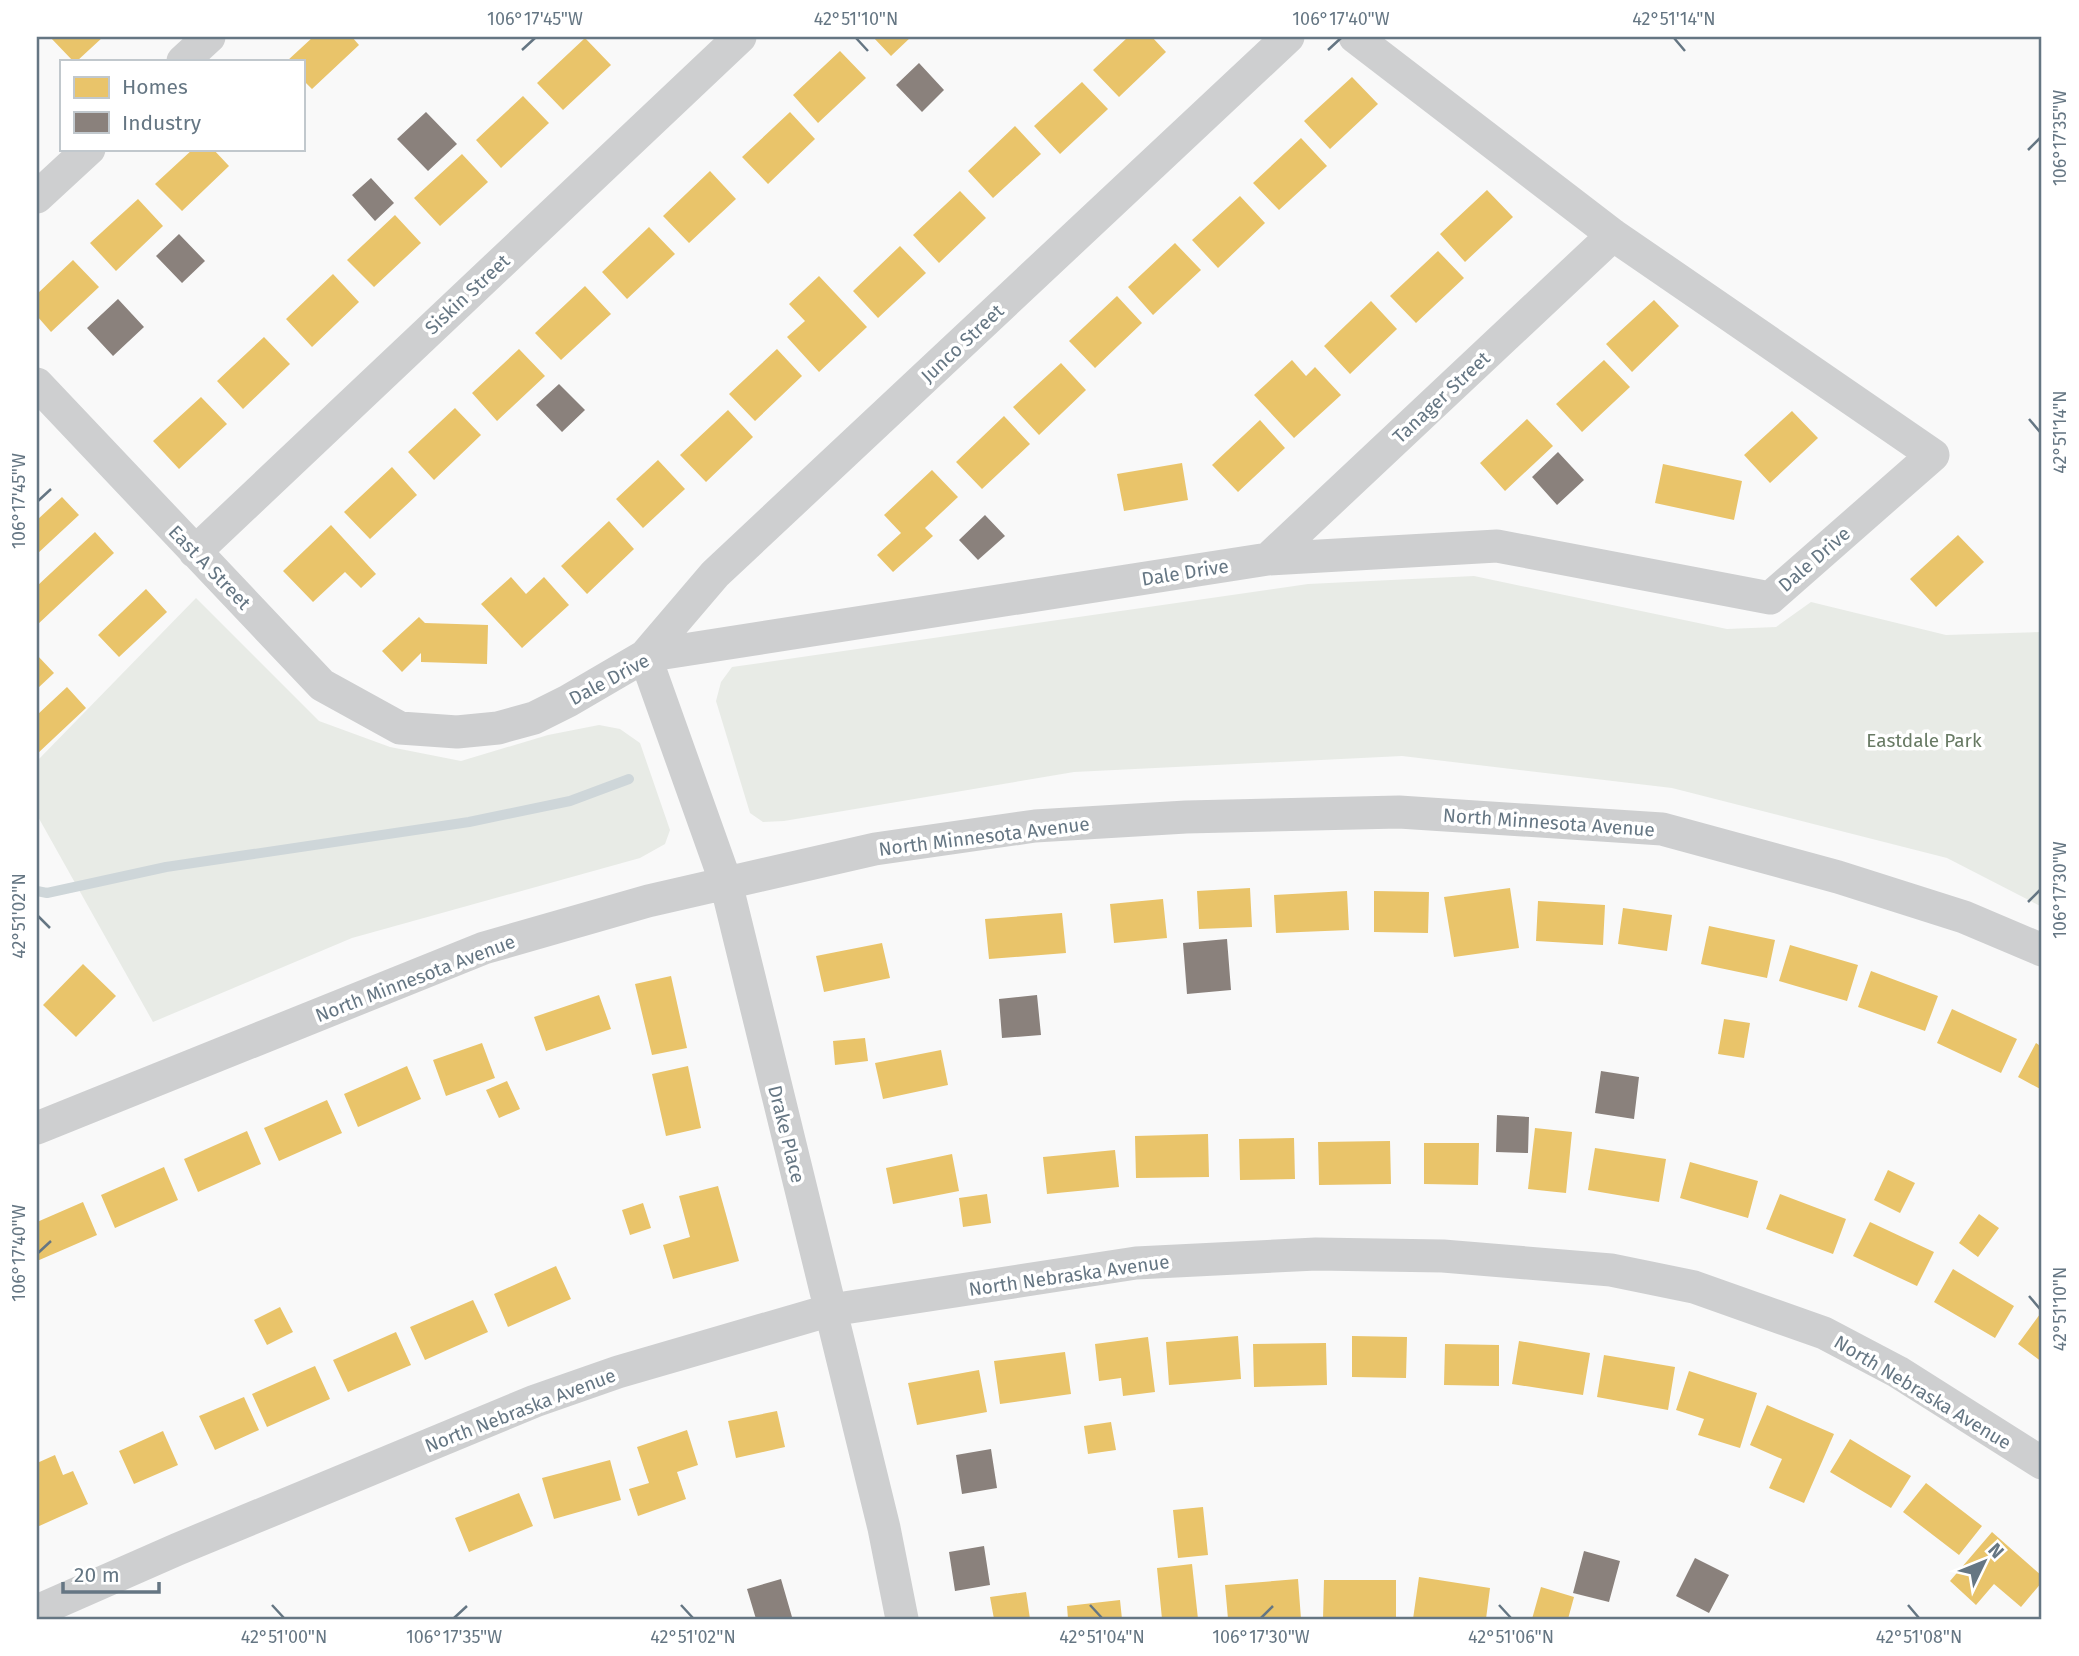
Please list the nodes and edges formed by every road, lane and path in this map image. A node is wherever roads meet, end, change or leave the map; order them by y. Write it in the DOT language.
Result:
graph roads {
  1 [pos="209,37"];
  2 [pos="740,37"];
  3 [pos="1288,37"];
  4 [pos="1355,37"];
  5 [pos="184,60"];
  6 [pos="88,150"];
  7 [pos="37,197"];
  8 [pos="1614,235"];
  9 [pos="37,384"];
  10 [pos="195,552"];
  11 [pos="1268,559"];
  12 [pos="645,656"];
  13 [pos="400,728"];
  14 [pos="726,883"];
  15 [pos="2042,950"];
  16 [pos="37,1128"];
  17 [pos="831,1310"];
  18 [pos="2042,1463"];
  19 [pos="37,1611"];
  20 [pos="902,1619"];
  1 -- 5 [label="street"];
  2 -- 10 [label="street, Siskin Street"];
  3 -- 12 [label="street, Junco Street"];
  4 -- 8 [label="street"];
  6 -- 7 [label="street"];
  8 -- 11 [label="street, Tanager Street"];
  8 -- 11 [label="street, Dale Drive"];
  9 -- 10 [label="street, East A Street"];
  10 -- 13 [label="street, East A Street"];
  11 -- 12 [label="street, Dale Drive"];
  12 -- 13 [label="street, Dale Drive"];
  12 -- 14 [label="street, Drake Place"];
  14 -- 15 [label="street, North Minnesota Avenue"];
  14 -- 16 [label="street, North Minnesota Avenue"];
  14 -- 17 [label="street, Drake Place"];
  17 -- 18 [label="street, North Nebraska Avenue"];
  17 -- 19 [label="street, North Nebraska Avenue"];
  17 -- 20 [label="street, Drake Place"];
}
